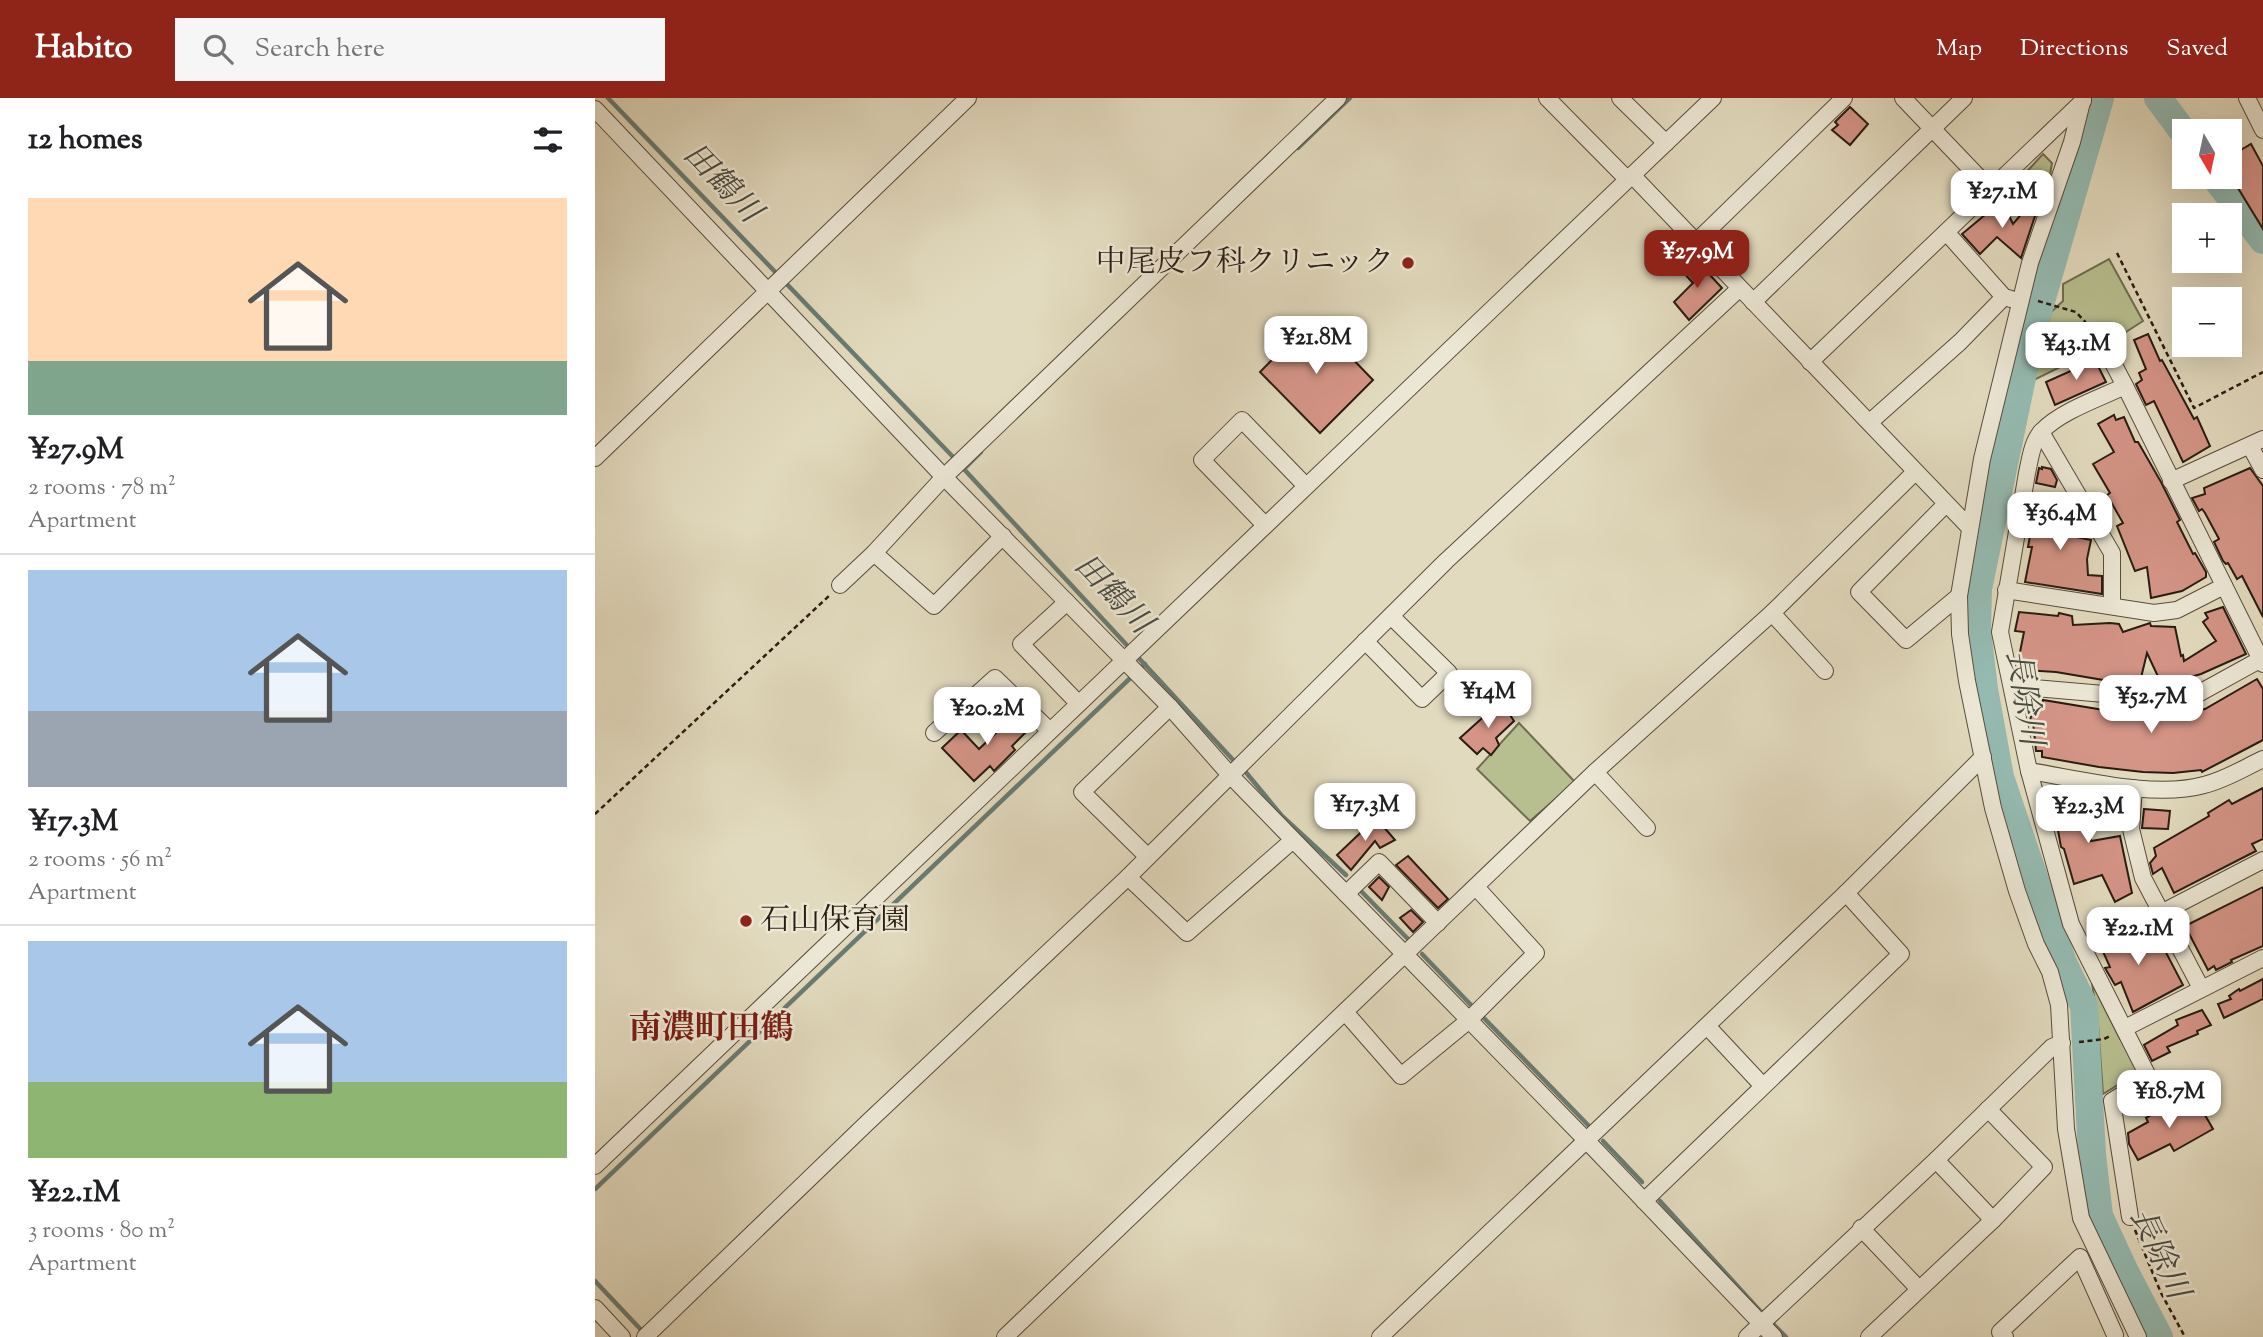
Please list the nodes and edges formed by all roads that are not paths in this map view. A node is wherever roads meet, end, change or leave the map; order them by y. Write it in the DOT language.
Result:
graph roads {
  1 [pos="968,98"];
  2 [pos="1338,98"];
  3 [pos="1547,98"];
  4 [pos="1621,98"];
  5 [pos="1713,98"];
  6 [pos="1844,98"];
  7 [pos="1903,98"];
  8 [pos="1964,98"];
  9 [pos="2247,98"];
  10 [pos="2083,99"];
  11 [pos="597,104"];
  12 [pos="1933,129"];
  13 [pos="2263,130"];
  14 [pos="1666,143"];
  15 [pos="1630,177"];
  16 [pos="1990,189"];
  17 [pos="1947,233"];
  18 [pos="1696,242"];
  19 [pos="772,288"];
  20 [pos="1739,289"];
  21 [pos="2004,297"];
  22 [pos="2021,299"];
  23 [pos="1753,302"];
  24 [pos="2105,348"];
  25 [pos="1810,362"];
  26 [pos="2125,386"];
  27 [pos="1870,422"];
  28 [pos="2041,432"];
  29 [pos="2256,443"];
  30 [pos="595,458"];
  31 [pos="2263,470"];
  32 [pos="1915,472"];
  33 [pos="947,474"];
  34 [pos="2171,481"];
  35 [pos="1307,486"];
  36 [pos="1946,504"];
  37 [pos="1265,525"];
  38 [pos="1970,528"];
  39 [pos="1003,536"];
  40 [pos="874,553"];
  41 [pos="840,585"];
  42 [pos="2224,586"];
  43 [pos="2006,590"];
  44 [pos="1958,596"];
  45 [pos="1067,602"];
  46 [pos="2112,605"];
  47 [pos="1772,612"];
  48 [pos="1391,616"];
  49 [pos="1365,641"];
  50 [pos="1129,656"];
  51 [pos="2262,660"];
  52 [pos="1825,671"];
  53 [pos="2012,686"];
  54 [pos="1078,703"];
  55 [pos="1170,708"];
  56 [pos="1049,730"];
  57 [pos="934,733"];
  58 [pos="1983,757"];
  59 [pos="2263,759"];
  60 [pos="2029,771"];
  61 [pos="1595,772"];
  62 [pos="1230,775"];
  63 [pos="2134,788"];
  64 [pos="1647,828"];
  65 [pos="1293,840"];
  66 [pos="1149,857"];
  67 [pos="2263,860"];
  68 [pos="1128,877"];
  69 [pos="1475,887"];
  70 [pos="1346,894"];
  71 [pos="1846,894"];
  72 [pos="2161,913"];
  73 [pos="1438,923"];
  74 [pos="1405,955"];
  75 [pos="2263,958"];
  76 [pos="2201,988"];
  77 [pos="1345,1012"];
  78 [pos="1468,1021"];
  79 [pos="1707,1026"];
  80 [pos="2125,1028"];
  81 [pos="2070,1043"];
  82 [pos="1763,1086"];
  83 [pos="1988,1109"];
  84 [pos="1586,1140"];
  85 [pos="1936,1160"];
  86 [pos="595,1166"];
  87 [pos="1644,1201"];
  88 [pos="2130,1217"];
  89 [pos="1993,1220"];
  90 [pos="1861,1228"];
  91 [pos="1918,1288"];
  92 [pos="595,1308"];
  93 [pos="2130,1322"];
  94 [pos="1761,1324"];
  95 [pos="648,1334"];
  96 [pos="2114,1336"];
  97 [pos="622,1337"];
  98 [pos="1005,1337"];
  99 [pos="1380,1337"];
  100 [pos="1747,1337"];
  101 [pos="1774,1337"];
  102 [pos="1868,1337"];
  103 [pos="2005,1337"];
  104 [pos="2138,1337"];
  1 -- 19 [label="street"];
  2 -- 33 [label="street"];
  3 -- 15 [label="street"];
  4 -- 14 [label="street"];
  5 -- 14 [label="street"];
  6 -- 18 [label="street"];
  7 -- 12 [label="street"];
  8 -- 12 [label="street"];
  9 -- 13 [label="street"];
  10 -- 16 [label="street"];
  10 -- 22 [label="street"];
  11 -- 19 [label="street"];
  12 -- 16 [label="street"];
  12 -- 23 [label="street"];
  14 -- 15 [label="street"];
  15 -- 18 [label="street"];
  15 -- 35 [label="street"];
  16 -- 17 [label="street"];
  17 -- 21 [label="street"];
  17 -- 25 [label="street"];
  18 -- 20 [label="street"];
  19 -- 30 [label="street"];
  19 -- 33 [label="street"];
  20 -- 23 [label="street"];
  20 -- 48 [label="street"];
  21 -- 22 [label="street"];
  21 -- 27 [label="street"];
  22 -- 38 [label="street"];
  23 -- 25 [label="street"];
  24 -- 26 [label="street"];
  25 -- 27 [label="street"];
  26 -- 28 [label="street"];
  26 -- 34 [label="street"];
  27 -- 32 [label="street"];
  28 -- 43 [label="street"];
  28 -- 46 [label="street"];
  29 -- 31 [label="street"];
  29 -- 34 [label="street"];
  32 -- 36 [label="street"];
  32 -- 47 [label="street"];
  33 -- 39 [label="street"];
  33 -- 40 [label="street"];
  34 -- 42 [label="street"];
  35 -- 37 [label="street"];
  35 -- 37 [label="street"];
  36 -- 38 [label="street"];
  36 -- 44 [label="street"];
  37 -- 50 [label="street"];
  38 -- 44 [label="street"];
  39 -- 40 [label="street"];
  39 -- 45 [label="street"];
  40 -- 41 [label="street"];
  42 -- 46 [label="street"];
  42 -- 51 [label="street"];
  43 -- 46 [label="street"];
  43 -- 53 [label="street"];
  44 -- 58 [label="street"];
  45 -- 50 [label="street"];
  45 -- 54 [label="street"];
  47 -- 52 [label="street"];
  47 -- 61 [label="street"];
  48 -- 49 [label="street"];
  48 -- 49 [label="street"];
  49 -- 62 [label="street"];
  50 -- 54 [label="street"];
  50 -- 55 [label="street"];
  51 -- 53 [label="street"];
  53 -- 60 [label="street"];
  54 -- 56 [label="street"];
  55 -- 62 [label="street"];
  55 -- 66 [label="street"];
  56 -- 57 [label="street"];
  56 -- 86 [label="street"];
  58 -- 71 [label="street"];
  58 -- 81 [label="street"];
  59 -- 63 [label="street"];
  60 -- 63 [label="street"];
  60 -- 80 [label="street"];
  61 -- 64 [label="street"];
  61 -- 69 [label="street"];
  62 -- 65 [label="street"];
  62 -- 66 [label="street"];
  63 -- 72 [label="street"];
  65 -- 68 [label="street"];
  65 -- 70 [label="street"];
  66 -- 68 [label="street"];
  67 -- 72 [label="street"];
  68 -- 95 [label="street"];
  69 -- 73 [label="street"];
  69 -- 78 [label="street"];
  70 -- 73 [label="street"];
  70 -- 74 [label="street"];
  71 -- 79 [label="street"];
  71 -- 82 [label="street"];
  72 -- 76 [label="street"];
  73 -- 74 [label="street"];
  74 -- 77 [label="street"];
  74 -- 78 [label="street"];
  75 -- 76 [label="street"];
  76 -- 80 [label="street"];
  77 -- 78 [label="street"];
  77 -- 98 [label="street"];
  78 -- 84 [label="street"];
  79 -- 82 [label="street"];
  79 -- 84 [label="street"];
  80 -- 88 [label="street"];
  81 -- 83 [label="street"];
  81 -- 93 [label="street"];
  82 -- 87 [label="street"];
  83 -- 85 [label="street"];
  83 -- 89 [label="street"];
  84 -- 87 [label="street"];
  84 -- 99 [label="street"];
  85 -- 89 [label="street"];
  85 -- 90 [label="street"];
  87 -- 94 [label="street"];
  89 -- 91 [label="street"];
  90 -- 91 [label="street"];
  90 -- 94 [label="street"];
  91 -- 102 [label="street"];
  92 -- 97 [label="street"];
  93 -- 96 [label="street"];
  93 -- 104 [label="street"];
  94 -- 100 [label="street"];
  94 -- 101 [label="street"];
  96 -- 103 [label="street"];
}
